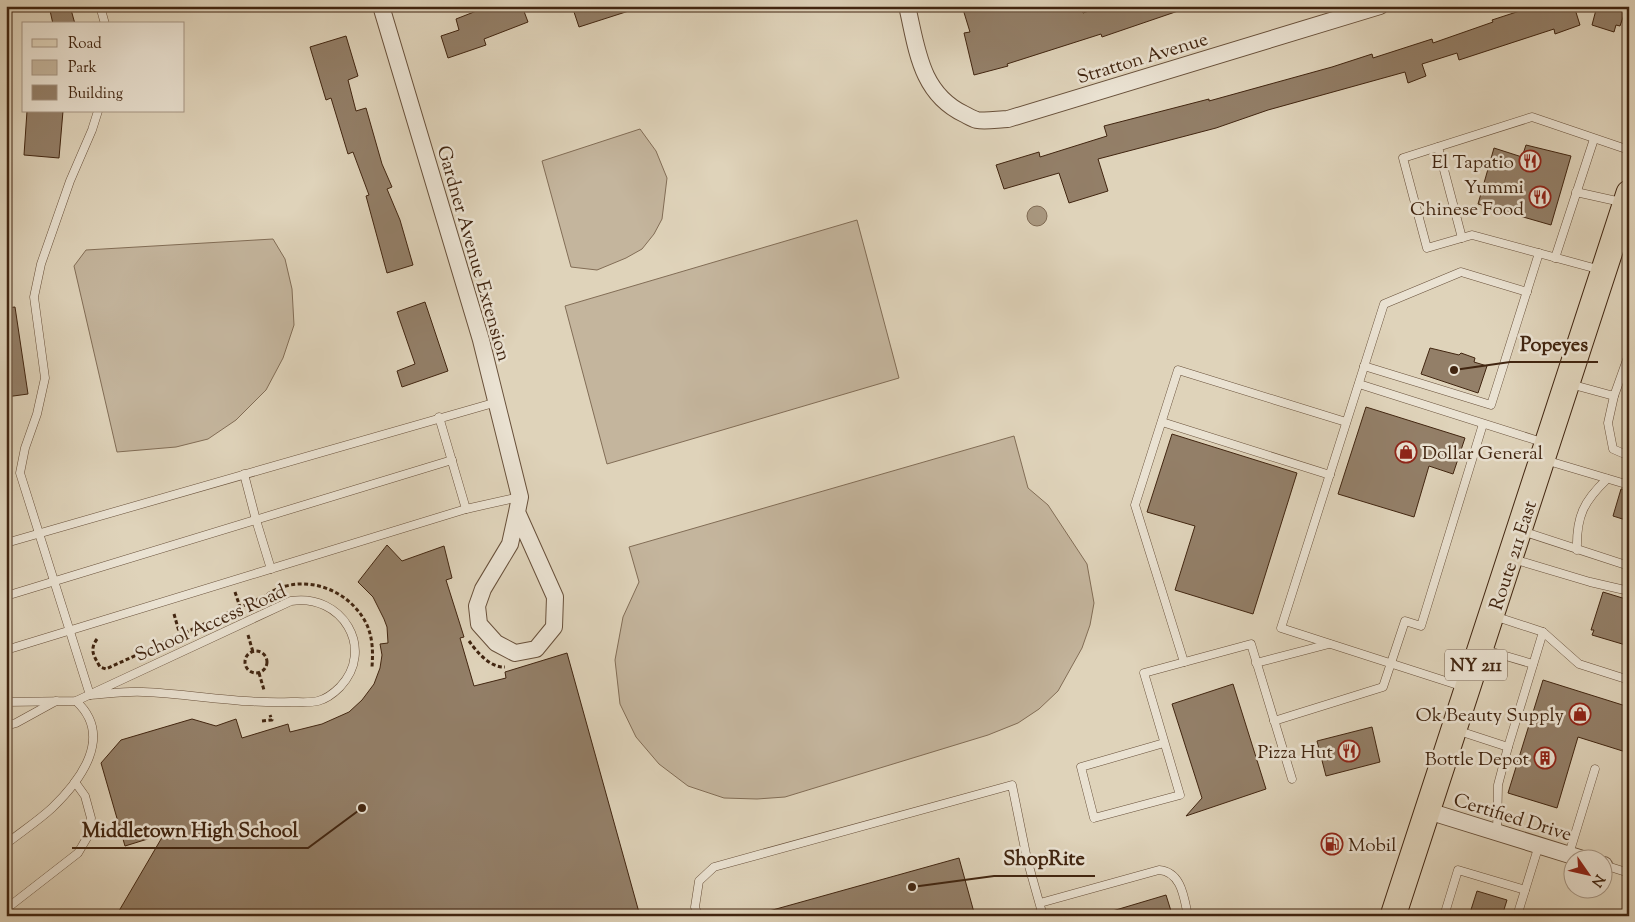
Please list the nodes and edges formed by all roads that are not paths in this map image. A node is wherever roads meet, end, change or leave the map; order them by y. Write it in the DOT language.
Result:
graph roads {
  1 [pos="100,6"];
  2 [pos="382,6"];
  3 [pos="907,6"];
  4 [pos="1380,6"];
  5 [pos="104,22"];
  6 [pos="6,101"];
  7 [pos="98,112"];
  8 [pos="1594,139"];
  9 [pos="1438,147"];
  10 [pos="1629,150"];
  11 [pos="1576,192"];
  12 [pos="1627,198"];
  13 [pos="1462,238"];
  14 [pos="1539,253"];
  15 [pos="6,257"];
  16 [pos="1555,258"];
  17 [pos="1604,270"];
  18 [pos="1527,292"];
  19 [pos="1629,354"];
  20 [pos="1364,366"];
  21 [pos="1359,384"];
  22 [pos="1568,384"];
  23 [pos="1614,396"];
  24 [pos="498,402"];
  25 [pos="439,417"];
  26 [pos="1162,422"];
  27 [pos="1346,422"];
  28 [pos="1483,424"];
  29 [pos="1546,452"];
  30 [pos="1629,456"];
  31 [pos="452,460"];
  32 [pos="244,474"];
  33 [pos="1330,476"];
  34 [pos="1608,479"];
  35 [pos="1616,482"];
  36 [pos="1629,485"];
  37 [pos="1629,492"];
  38 [pos="518,505"];
  39 [pos="466,509"];
  40 [pos="256,520"];
  41 [pos="1520,531"];
  42 [pos="40,533"];
  43 [pos="6,543"];
  44 [pos="1577,550"];
  45 [pos="1510,558"];
  46 [pos="1629,566"];
  47 [pos="271,569"];
  48 [pos="54,581"];
  49 [pos="1629,591"];
  50 [pos="6,596"];
  51 [pos="1492,615"];
  52 [pos="70,630"];
  53 [pos="1543,632"];
  54 [pos="1329,644"];
  55 [pos="1481,648"];
  56 [pos="6,650"];
  57 [pos="1184,662"];
  58 [pos="1256,663"];
  59 [pos="1392,664"];
  60 [pos="1533,664"];
  61 [pos="1629,680"];
  62 [pos="1468,688"];
  63 [pos="90,695"];
  64 [pos="57,700"];
  65 [pos="76,701"];
  66 [pos="6,702"];
  67 [pos="1274,721"];
  68 [pos="6,726"];
  69 [pos="1454,729"];
  70 [pos="1164,743"];
  71 [pos="1508,747"];
  72 [pos="1595,769"];
  73 [pos="1292,779"];
  74 [pos="75,782"];
  75 [pos="1428,811"];
  76 [pos="1496,832"];
  77 [pos="6,844"];
  78 [pos="1539,845"];
  79 [pos="1570,850"];
  80 [pos="1562,852"];
  81 [pos="1612,867"];
  82 [pos="1629,872"];
  83 [pos="1525,890"];
  84 [pos="1040,903"];
  85 [pos="6,909"];
  86 [pos="698,916"];
  87 [pos="1044,916"];
  88 [pos="1188,916"];
  89 [pos="1393,916"];
  90 [pos="1444,916"];
  91 [pos="1517,916"];
  1 -- 5 [label="lane"];
  2 -- 24 [label="street, Gardner Avenue Extension"];
  3 -- 4 [label="street, Stratton Avenue"];
  6 -- 15 [label="lane"];
  7 -- 42 [label="lane"];
  8 -- 9 [label="lane"];
  8 -- 10 [label="lane"];
  8 -- 11 [label="lane"];
  9 -- 13 [label="lane"];
  9 -- 13 [label="lane"];
  11 -- 12 [label="lane"];
  11 -- 16 [label="lane"];
  12 -- 17 [label="main road, Route 211 East / NY 211"];
  13 -- 14 [label="lane"];
  14 -- 16 [label="lane"];
  14 -- 18 [label="lane"];
  16 -- 17 [label="lane"];
  17 -- 22 [label="main road, Route 211 East / NY 211"];
  18 -- 20 [label="lane"];
  18 -- 20 [label="lane"];
  19 -- 23 [label="lane"];
  20 -- 21 [label="lane"];
  21 -- 27 [label="lane"];
  21 -- 28 [label="lane"];
  22 -- 23 [label="lane"];
  22 -- 29 [label="main road, Route 211 East / NY 211"];
  23 -- 30 [label="lane"];
  24 -- 25 [label="lane"];
  24 -- 38 [label="street, Gardner Avenue Extension"];
  25 -- 31 [label="lane"];
  25 -- 32 [label="lane"];
  26 -- 27 [label="lane"];
  26 -- 33 [label="lane"];
  26 -- 57 [label="lane"];
  27 -- 33 [label="lane"];
  28 -- 29 [label="lane"];
  28 -- 59 [label="lane"];
  29 -- 34 [label="lane"];
  29 -- 41 [label="main road, Route 211 East / NY 211"];
  31 -- 39 [label="lane"];
  31 -- 40 [label="lane"];
  32 -- 40 [label="lane"];
  32 -- 42 [label="lane"];
  33 -- 54 [label="lane"];
  34 -- 35 [label="lane"];
  34 -- 44 [label="lane"];
  35 -- 36 [label="lane"];
  35 -- 37 [label="lane"];
  38 -- 38 [label="street, Gardner Avenue Extension"];
  38 -- 39 [label="lane"];
  39 -- 47 [label="lane"];
  40 -- 47 [label="lane"];
  40 -- 48 [label="lane"];
  41 -- 44 [label="lane"];
  41 -- 45 [label="main road, Route 211 East / NY 211"];
  42 -- 43 [label="lane"];
  42 -- 48 [label="lane"];
  44 -- 46 [label="lane"];
  45 -- 49 [label="lane"];
  45 -- 51 [label="main road, Route 211 East / NY 211"];
  47 -- 52 [label="lane"];
  48 -- 50 [label="lane"];
  48 -- 52 [label="lane"];
  51 -- 53 [label="lane"];
  51 -- 55 [label="main road, Route 211 East / NY 211"];
  52 -- 56 [label="lane"];
  52 -- 63 [label="lane"];
  53 -- 60 [label="lane"];
  53 -- 61 [label="lane"];
  54 -- 58 [label="lane"];
  54 -- 59 [label="lane"];
  55 -- 60 [label="lane"];
  55 -- 62 [label="main road, Route 211 East / NY 211"];
  57 -- 58 [label="lane"];
  57 -- 70 [label="lane"];
  58 -- 67 [label="lane"];
  59 -- 62 [label="lane"];
  59 -- 67 [label="lane"];
  60 -- 71 [label="lane"];
  62 -- 69 [label="main road, Route 211 East / NY 211"];
  63 -- 63 [label="lane, School Access Road"];
  63 -- 65 [label="lane, School Access Road"];
  64 -- 65 [label="lane, School Access Road"];
  64 -- 66 [label="lane, School Access Road"];
  64 -- 68 [label="lane"];
  65 -- 74 [label="lane"];
  67 -- 73 [label="lane"];
  69 -- 71 [label="lane"];
  69 -- 75 [label="main road, Route 211 East / NY 211"];
  70 -- 70 [label="lane"];
  71 -- 76 [label="lane"];
  72 -- 79 [label="lane"];
  74 -- 77 [label="lane"];
  74 -- 85 [label="lane"];
  75 -- 76 [label="street, Certified Drive"];
  75 -- 89 [label="main road, Route 211 East / NY 211"];
  76 -- 78 [label="street, Certified Drive"];
  78 -- 80 [label="street, Certified Drive"];
  78 -- 83 [label="lane"];
  81 -- 82 [label="lane"];
  83 -- 90 [label="lane"];
  83 -- 91 [label="lane"];
  84 -- 86 [label="lane"];
  84 -- 87 [label="lane"];
  84 -- 88 [label="lane"];
}
